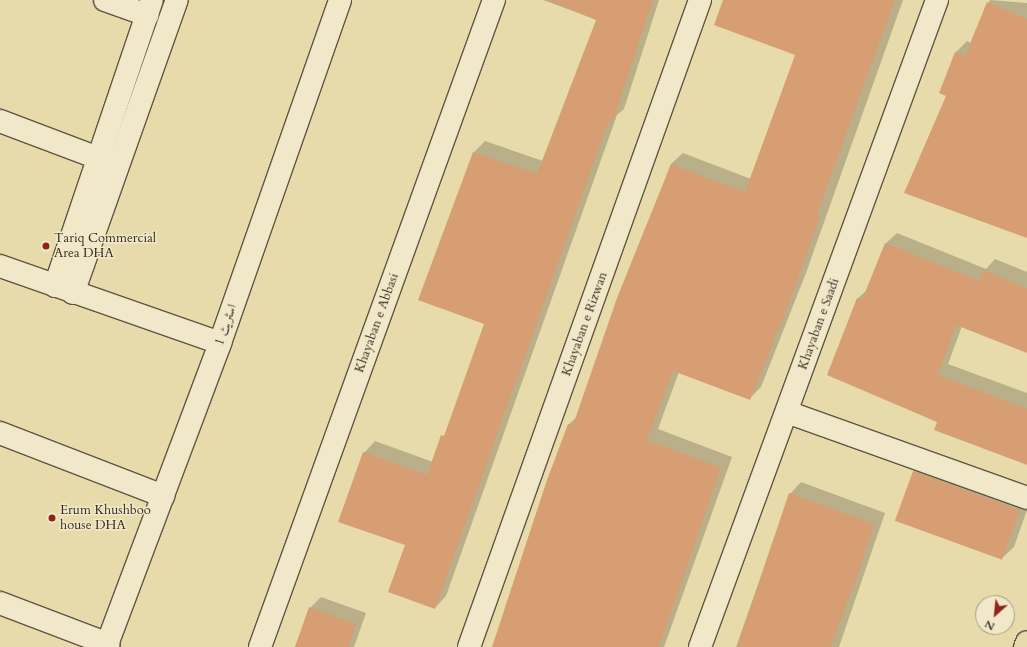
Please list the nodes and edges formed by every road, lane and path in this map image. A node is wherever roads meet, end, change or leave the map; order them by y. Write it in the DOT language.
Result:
graph roads {
  1 [pos="106,0"];
  2 [pos="177,0"];
  3 [pos="340,0"];
  4 [pos="494,0"];
  5 [pos="700,0"];
  6 [pos="937,0"];
  7 [pos="149,7"];
  8 [pos="0,121"];
  9 [pos="98,158"];
  10 [pos="0,266"];
  11 [pos="64,289"];
  12 [pos="220,343"];
  13 [pos="787,412"];
  14 [pos="0,433"];
  15 [pos="163,496"];
  16 [pos="1025,500"];
  17 [pos="0,603"];
  18 [pos="1027,642"];
  19 [pos="107,645"];
  20 [pos="260,647"];
  21 [pos="469,647"];
  22 [pos="700,647"];
  23 [pos="1025,647"];
  1 -- 7 [label="street"];
  2 -- 11 [label="street"];
  3 -- 12 [label="street, اسٹریٹ 1"];
  4 -- 20 [label="street, Khayaban e Abbasi"];
  5 -- 21 [label="street, Khayaban e Rizwan"];
  6 -- 13 [label="street, Khayaban e Saadi"];
  7 -- 9 [label="street"];
  8 -- 9 [label="street"];
  9 -- 11 [label="street"];
  10 -- 11 [label="street"];
  11 -- 12 [label="street"];
  12 -- 15 [label="street, اسٹریٹ 1"];
  13 -- 16 [label="street"];
  13 -- 22 [label="street, Khayaban e Saadi"];
  14 -- 15 [label="street"];
  15 -- 19 [label="street, اسٹریٹ 1"];
  17 -- 19 [label="street"];
  18 -- 23 [label="main road"];
}
